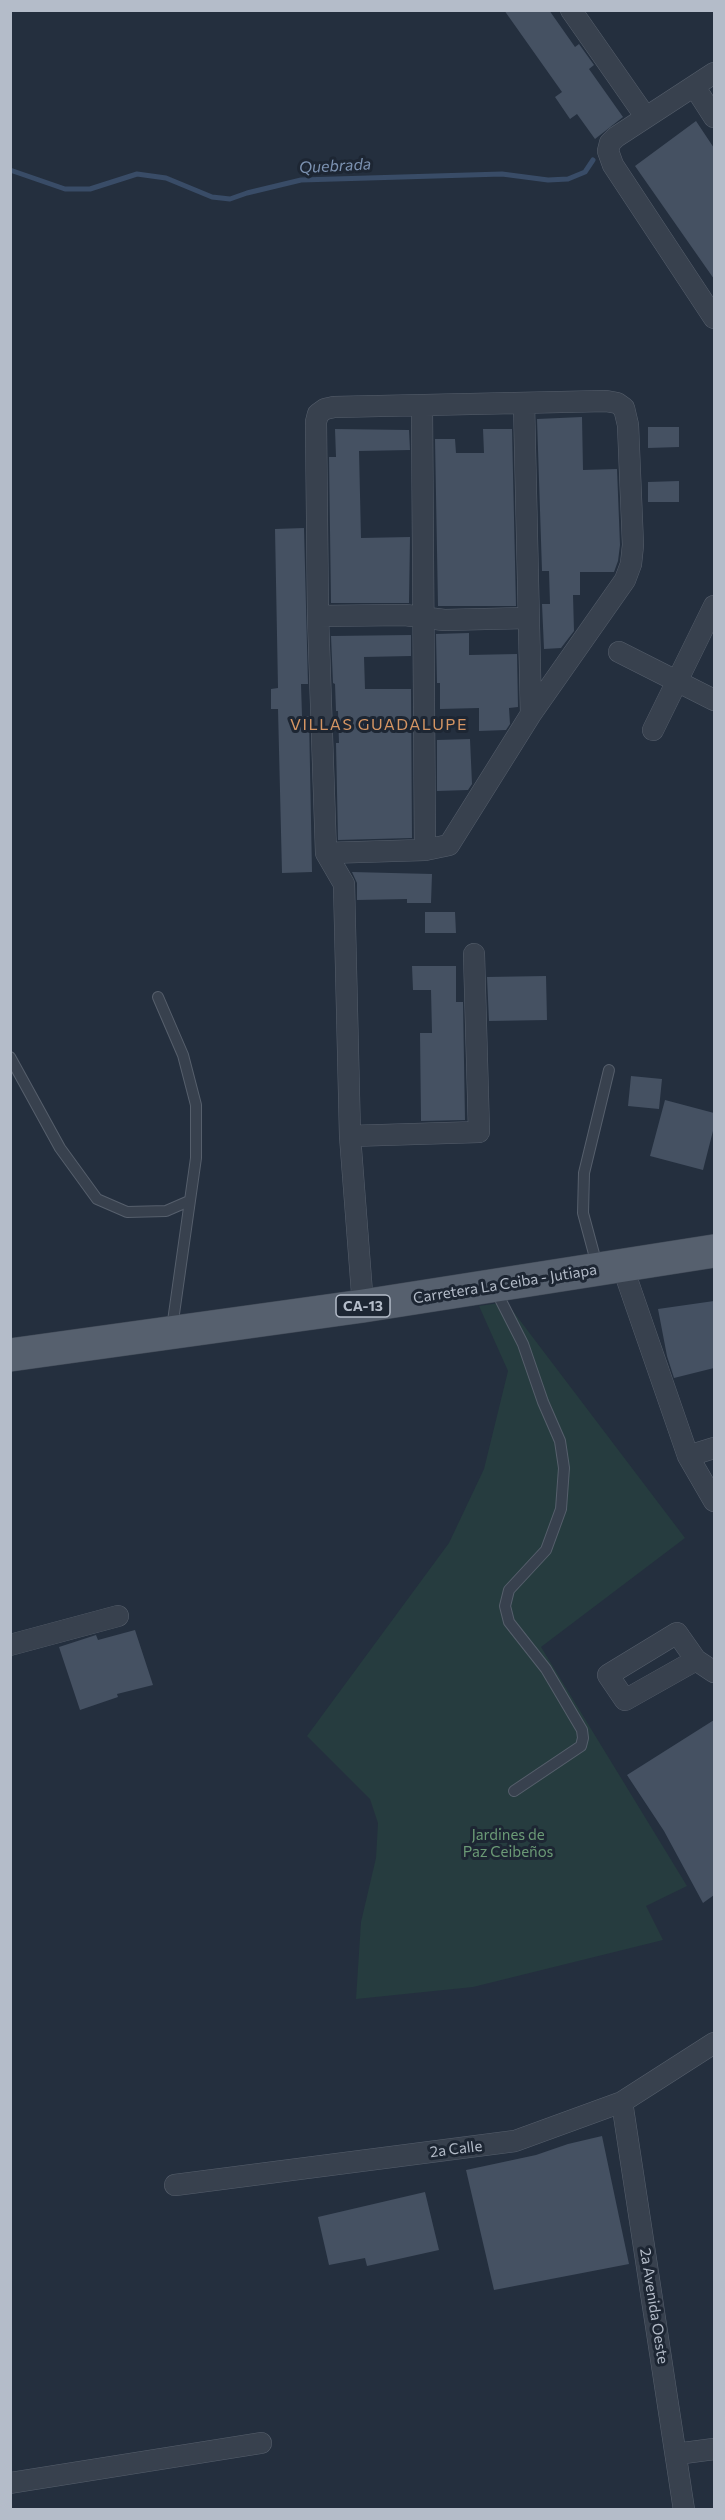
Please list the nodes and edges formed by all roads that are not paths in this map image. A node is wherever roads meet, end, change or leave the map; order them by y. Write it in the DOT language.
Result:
graph roads {
  1 [pos="571,10"];
  2 [pos="714,73"];
  3 [pos="694,86"];
  4 [pos="645,116"];
  5 [pos="714,117"];
  6 [pos="714,318"];
  7 [pos="524,403"];
  8 [pos="422,407"];
  9 [pos="714,606"];
  10 [pos="318,616"];
  11 [pos="424,618"];
  12 [pos="527,618"];
  13 [pos="619,652"];
  14 [pos="677,681"];
  15 [pos="714,700"];
  16 [pos="531,714"];
  17 [pos="653,730"];
  18 [pos="424,850"];
  19 [pos="326,853"];
  20 [pos="474,954"];
  21 [pos="158,997"];
  22 [pos="10,1058"];
  23 [pos="609,1070"];
  24 [pos="350,1136"];
  25 [pos="189,1201"];
  26 [pos="714,1251"];
  27 [pos="610,1267"];
  28 [pos="493,1286"];
  29 [pos="363,1306"];
  30 [pos="172,1331"];
  31 [pos="10,1356"];
  32 [pos="714,1448"];
  33 [pos="688,1456"];
  34 [pos="714,1501"];
  35 [pos="118,1616"];
  36 [pos="10,1645"];
  37 [pos="696,1660"];
  38 [pos="714,1672"];
  39 [pos="514,1791"];
  40 [pos="714,2043"];
  41 [pos="622,2102"];
  42 [pos="175,2185"];
  43 [pos="261,2444"];
  44 [pos="714,2449"];
  45 [pos="676,2454"];
  46 [pos="10,2483"];
  47 [pos="684,2510"];
  1 -- 4 [label="street"];
  2 -- 3 [label="street"];
  3 -- 4 [label="street"];
  3 -- 5 [label="street"];
  4 -- 6 [label="street"];
  7 -- 8 [label="street"];
  7 -- 12 [label="street"];
  7 -- 16 [label="street"];
  8 -- 10 [label="street"];
  8 -- 11 [label="street"];
  9 -- 14 [label="street"];
  10 -- 11 [label="street"];
  10 -- 19 [label="street"];
  11 -- 12 [label="street"];
  11 -- 18 [label="street"];
  12 -- 16 [label="street"];
  13 -- 14 [label="street"];
  14 -- 15 [label="street"];
  14 -- 17 [label="street"];
  16 -- 18 [label="street"];
  18 -- 19 [label="street"];
  19 -- 24 [label="street"];
  20 -- 24 [label="street"];
  21 -- 25 [label="lane"];
  22 -- 25 [label="lane"];
  23 -- 27 [label="lane"];
  24 -- 29 [label="street"];
  25 -- 30 [label="lane"];
  26 -- 27 [label="main road, Carretera La Ceiba - Jutiapa / CA-13"];
  27 -- 28 [label="main road, Carretera La Ceiba - Jutiapa / CA-13"];
  27 -- 33 [label="street"];
  28 -- 29 [label="main road, Carretera La Ceiba - Jutiapa / CA-13"];
  28 -- 39 [label="lane"];
  29 -- 30 [label="main road, Carretera La Ceiba - Jutiapa / CA-13"];
  30 -- 31 [label="main road, Carretera La Ceiba - Jutiapa / CA-13"];
  32 -- 33 [label="street"];
  33 -- 34 [label="street"];
  35 -- 36 [label="street"];
  37 -- 38 [label="street"];
  40 -- 41 [label="street, 2a Calle"];
  41 -- 42 [label="street, 2a Calle"];
  41 -- 45 [label="street, 2a Avenida Oeste"];
  43 -- 46 [label="street"];
  44 -- 45 [label="street"];
  45 -- 47 [label="street, 2a Avenida Oeste"];
}
